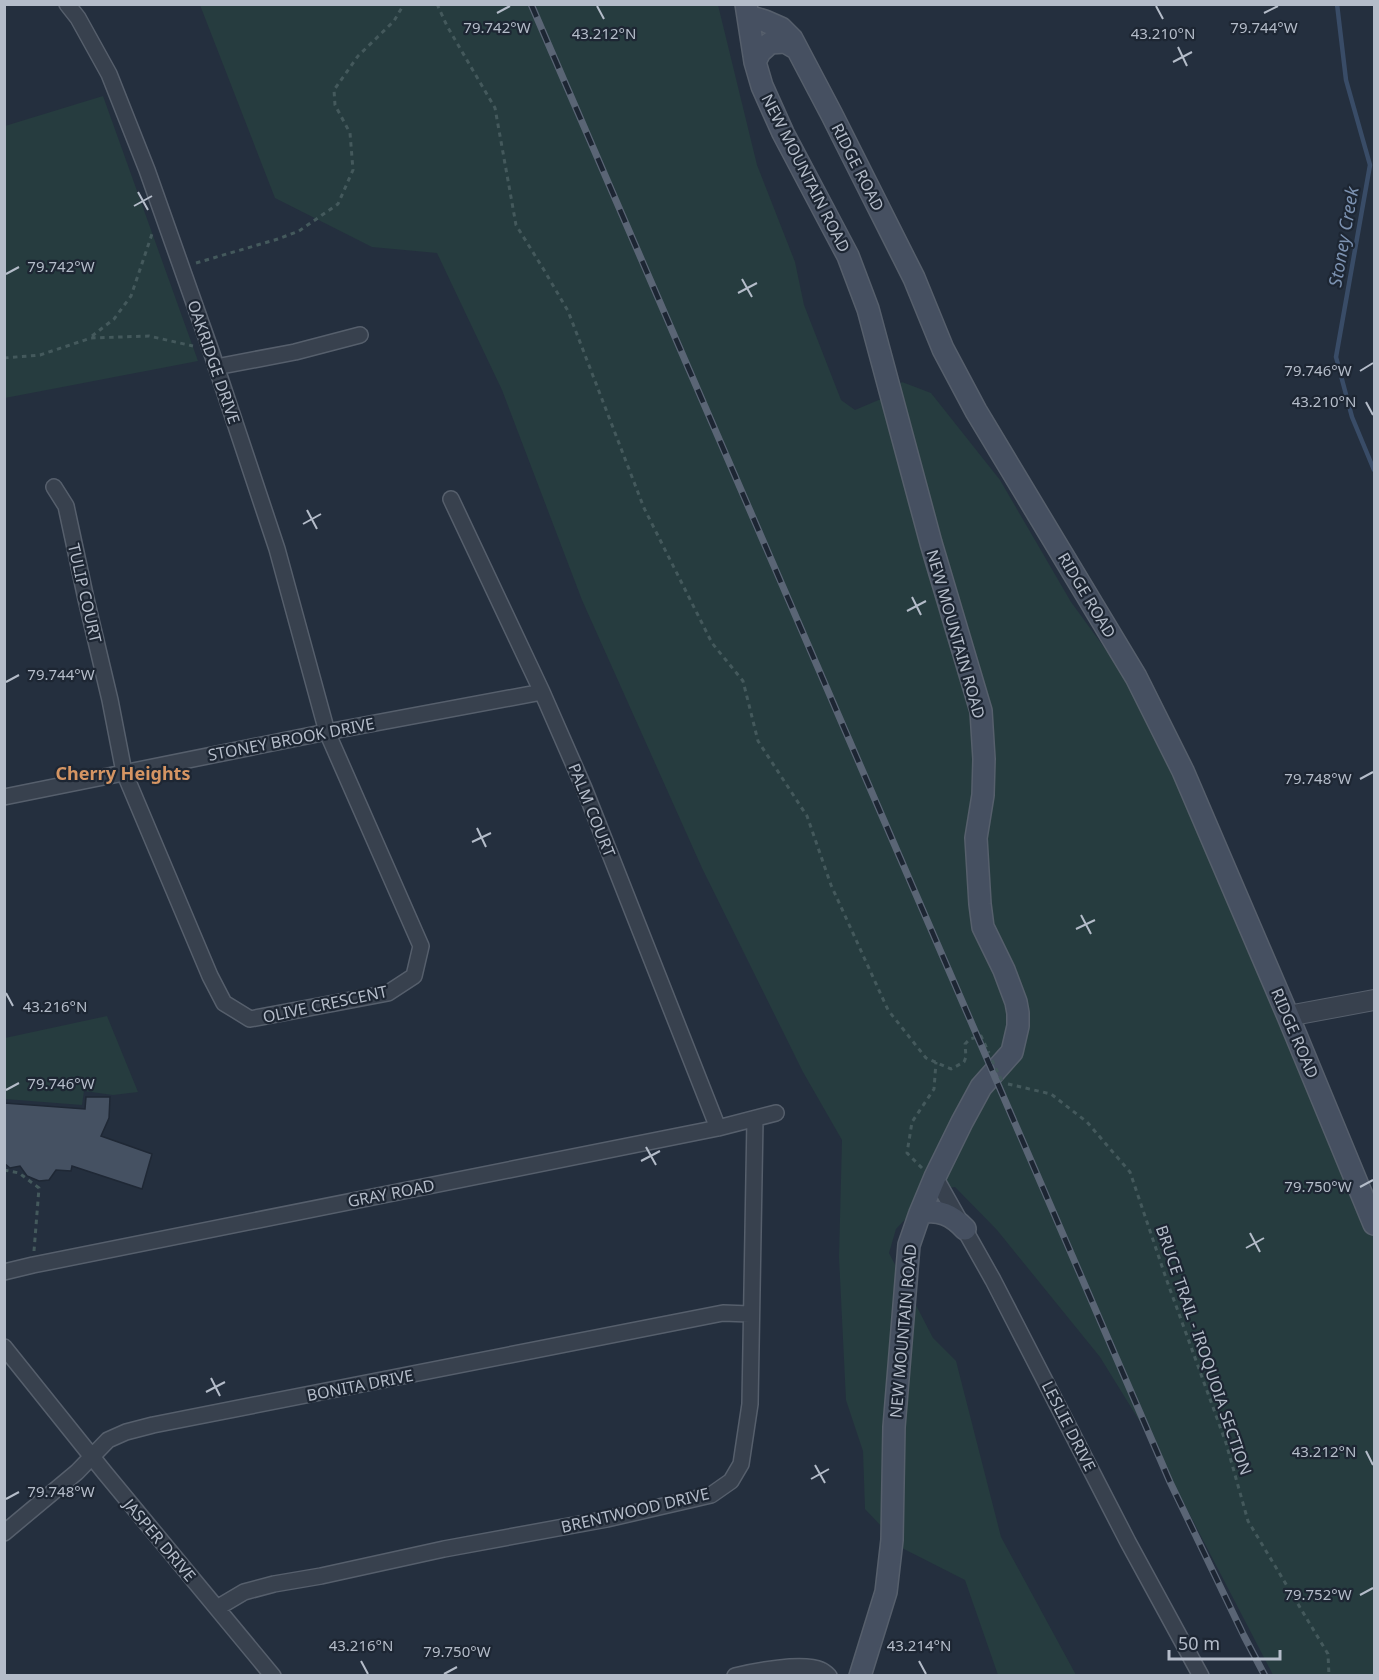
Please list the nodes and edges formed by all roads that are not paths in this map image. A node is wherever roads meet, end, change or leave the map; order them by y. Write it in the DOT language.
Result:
graph roads {
  1 [pos="67,4"];
  2 [pos="747,10"];
  3 [pos="797,49"];
  4 [pos="755,62"];
  5 [pos="360,335"];
  6 [pos="216,367"];
  7 [pos="54,488"];
  8 [pos="452,499"];
  9 [pos="542,692"];
  10 [pos="327,732"];
  11 [pos="124,772"];
  12 [pos="4,797"];
  13 [pos="1374,1000"];
  14 [pos="1288,1016"];
  15 [pos="776,1113"];
  16 [pos="755,1119"];
  17 [pos="718,1128"];
  18 [pos="934,1178"];
  19 [pos="920,1213"];
  20 [pos="1374,1224"];
  21 [pos="965,1229"];
  22 [pos="4,1272"];
  23 [pos="750,1314"];
  24 [pos="4,1347"];
  25 [pos="93,1457"];
  26 [pos="4,1533"];
  27 [pos="217,1608"];
  28 [pos="273,1676"];
  29 [pos="735,1676"];
  30 [pos="829,1676"];
  31 [pos="860,1676"];
  32 [pos="1201,1676"];
  1 -- 6 [label="street, OAKRIDGE DRIVE"];
  2 -- 3 [label="main road, RIDGE ROAD"];
  2 -- 4 [label="main road, NEW MOUNTAIN ROAD"];
  3 -- 4 [label="main road"];
  3 -- 14 [label="main road, RIDGE ROAD"];
  4 -- 18 [label="main road, NEW MOUNTAIN ROAD"];
  5 -- 6 [label="street"];
  6 -- 10 [label="street, OAKRIDGE DRIVE"];
  7 -- 11 [label="street, TULIP COURT"];
  8 -- 9 [label="street, PALM COURT"];
  9 -- 10 [label="street, STONEY BROOK DRIVE"];
  9 -- 17 [label="street, PALM COURT"];
  10 -- 11 [label="street, STONEY BROOK DRIVE"];
  10 -- 11 [label="street, OLIVE CRESCENT"];
  11 -- 12 [label="street, STONEY BROOK DRIVE"];
  13 -- 14 [label="street"];
  14 -- 20 [label="main road, RIDGE ROAD"];
  15 -- 16 [label="street, GRAY ROAD"];
  16 -- 17 [label="street, GRAY ROAD"];
  16 -- 23 [label="street, BRENTWOOD DRIVE"];
  17 -- 22 [label="street, GRAY ROAD"];
  18 -- 19 [label="main road, NEW MOUNTAIN ROAD"];
  18 -- 21 [label="street, LESLIE DRIVE"];
  19 -- 21 [label="main road"];
  19 -- 31 [label="main road, NEW MOUNTAIN ROAD"];
  21 -- 32 [label="street, LESLIE DRIVE"];
  23 -- 25 [label="street, BONITA DRIVE"];
  23 -- 27 [label="street, BRENTWOOD DRIVE"];
  24 -- 25 [label="street, JASPER DRIVE"];
  25 -- 26 [label="street, BONITA DRIVE"];
  25 -- 27 [label="street, JASPER DRIVE"];
  27 -- 28 [label="street, JASPER DRIVE"];
  29 -- 30 [label="street"];
}
